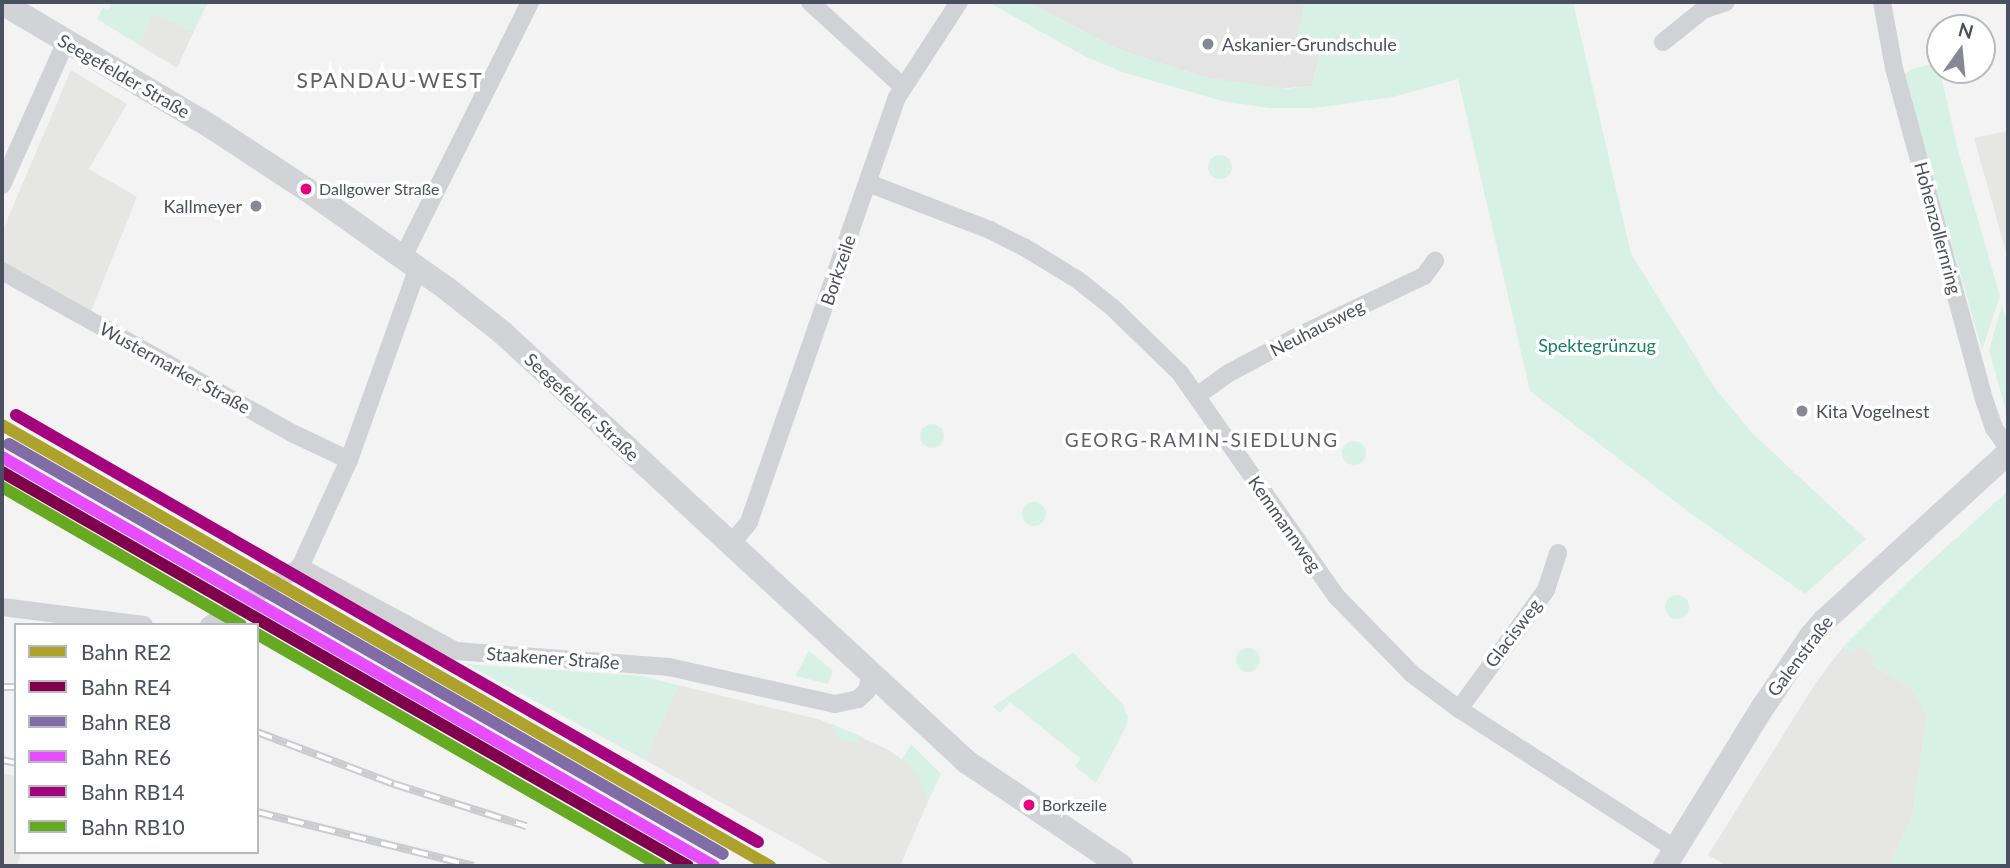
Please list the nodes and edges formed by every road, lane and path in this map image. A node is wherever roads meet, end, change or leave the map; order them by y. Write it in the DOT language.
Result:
graph roads {
  1 [pos="530,2"];
  2 [pos="810,2"];
  3 [pos="959,2"];
  4 [pos="1726,2"];
  5 [pos="1882,2"];
  6 [pos="2,3"];
  7 [pos="66,41"];
  8 [pos="1663,42"];
  9 [pos="903,87"];
  10 [pos="868,183"];
  11 [pos="2,185"];
  12 [pos="1435,261"];
  13 [pos="411,262"];
  14 [pos="2,271"];
  15 [pos="1197,396"];
  16 [pos="2008,450"];
  17 [pos="349,460"];
  18 [pos="730,545"];
  19 [pos="1558,553"];
  20 [pos="300,567"];
  21 [pos="2,607"];
  22 [pos="128,623"];
  23 [pos="212,623"];
  24 [pos="871,674"];
  25 [pos="1459,709"];
  26 [pos="1670,858"];
  27 [pos="1121,866"];
  1 -- 13 [label="street"];
  2 -- 9 [label="street"];
  3 -- 9 [label="street, Borkzeile"];
  4 -- 8 [label="street"];
  5 -- 16 [label="street, Hohenzollernring"];
  6 -- 7 [label="street, Seegefelder Straße"];
  7 -- 11 [label="street"];
  7 -- 13 [label="street, Seegefelder Straße"];
  9 -- 10 [label="street, Borkzeile"];
  10 -- 15 [label="street, Kemmannweg"];
  10 -- 18 [label="street, Borkzeile"];
  12 -- 15 [label="street, Neuhausweg"];
  13 -- 17 [label="street"];
  13 -- 18 [label="street, Seegefelder Straße"];
  14 -- 17 [label="street, Wustermarker Straße"];
  15 -- 25 [label="street, Kemmannweg"];
  16 -- 26 [label="street, Galenstraße"];
  17 -- 20 [label="street"];
  18 -- 24 [label="street, Seegefelder Straße"];
  19 -- 25 [label="street, Glacisweg"];
  20 -- 23 [label="street"];
  20 -- 24 [label="street, Staakener Straße"];
  21 -- 22 [label="street"];
  24 -- 27 [label="street, Seegefelder Straße"];
  25 -- 26 [label="street, Kemmannweg"];
}
